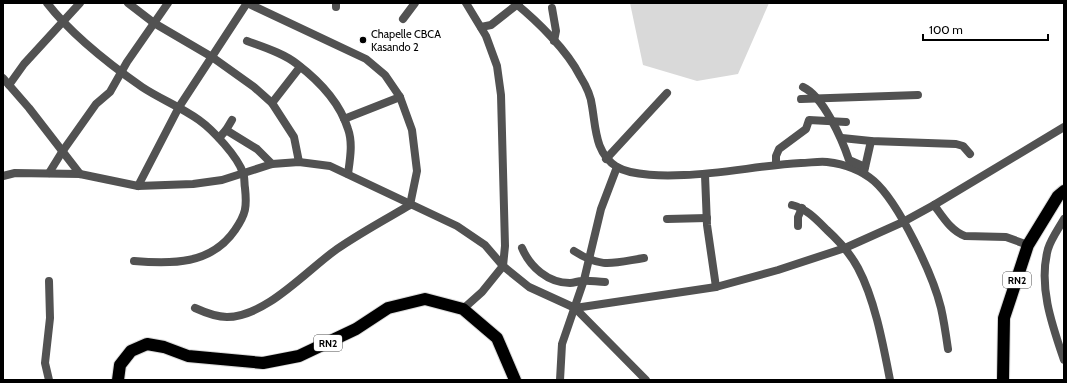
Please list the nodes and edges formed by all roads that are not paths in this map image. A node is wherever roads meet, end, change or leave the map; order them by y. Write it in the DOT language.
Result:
graph roads {
  1 [pos="47,3"];
  2 [pos="80,3"];
  3 [pos="128,3"];
  4 [pos="168,3"];
  5 [pos="247,3"];
  6 [pos="415,3"];
  7 [pos="466,3"];
  8 [pos="517,4"];
  9 [pos="552,8"];
  10 [pos="403,19"];
  11 [pos="154,22"];
  12 [pos="62,23"];
  13 [pos="481,27"];
  14 [pos="247,41"];
  15 [pos="554,41"];
  16 [pos="212,58"];
  17 [pos="300,66"];
  18 [pos="122,71"];
  19 [pos="3,78"];
  20 [pos="9,85"];
  21 [pos="802,87"];
  22 [pos="667,93"];
  23 [pos="918,95"];
  24 [pos="400,97"];
  25 [pos="816,98"];
  26 [pos="801,99"];
  27 [pos="272,103"];
  28 [pos="179,107"];
  29 [pos="344,119"];
  30 [pos="232,120"];
  31 [pos="832,121"];
  32 [pos="846,122"];
  33 [pos="1064,126"];
  34 [pos="226,130"];
  35 [pos="219,138"];
  36 [pos="842,138"];
  37 [pos="871,141"];
  38 [pos="62,152"];
  39 [pos="970,154"];
  40 [pos="606,159"];
  41 [pos="299,162"];
  42 [pos="272,164"];
  43 [pos="776,164"];
  44 [pos="617,167"];
  45 [pos="865,171"];
  46 [pos="48,173"];
  47 [pos="243,173"];
  48 [pos="80,174"];
  49 [pos="348,174"];
  50 [pos="705,175"];
  51 [pos="3,176"];
  52 [pos="138,186"];
  53 [pos="1064,191"];
  54 [pos="410,205"];
  55 [pos="792,205"];
  56 [pos="934,205"];
  57 [pos="802,208"];
  58 [pos="707,218"];
  59 [pos="668,219"];
  60 [pos="1064,219"];
  61 [pos="903,222"];
  62 [pos="798,226"];
  63 [pos="1028,245"];
  64 [pos="522,248"];
  65 [pos="845,248"];
  66 [pos="574,251"];
  67 [pos="644,258"];
  68 [pos="588,260"];
  69 [pos="134,261"];
  70 [pos="503,266"];
  71 [pos="584,280"];
  72 [pos="49,281"];
  73 [pos="604,282"];
  74 [pos="716,287"];
  75 [pos="195,308"];
  76 [pos="575,308"];
  77 [pos="463,309"];
  78 [pos="948,349"];
  79 [pos="1064,360"];
  80 [pos="49,380"];
  81 [pos="118,380"];
  82 [pos="514,380"];
  83 [pos="560,380"];
  84 [pos="646,380"];
  85 [pos="890,380"];
  86 [pos="1003,380"];
  1 -- 12 [label="street"];
  2 -- 12 [label="street"];
  3 -- 11 [label="street"];
  4 -- 11 [label="street"];
  5 -- 16 [label="street"];
  5 -- 24 [label="street"];
  6 -- 10 [label="street"];
  7 -- 13 [label="street"];
  8 -- 13 [label="street"];
  8 -- 15 [label="street"];
  9 -- 15 [label="street"];
  11 -- 16 [label="street"];
  11 -- 18 [label="street"];
  12 -- 18 [label="street"];
  12 -- 20 [label="street"];
  13 -- 70 [label="street"];
  14 -- 17 [label="street"];
  15 -- 40 [label="street"];
  16 -- 27 [label="street"];
  16 -- 28 [label="street"];
  17 -- 27 [label="street"];
  17 -- 29 [label="street"];
  18 -- 28 [label="street"];
  18 -- 38 [label="street"];
  19 -- 20 [label="street"];
  20 -- 38 [label="street"];
  21 -- 25 [label="street"];
  22 -- 40 [label="street"];
  23 -- 25 [label="street"];
  24 -- 29 [label="street"];
  24 -- 54 [label="street"];
  25 -- 26 [label="street"];
  25 -- 31 [label="street"];
  27 -- 41 [label="street"];
  28 -- 35 [label="street"];
  28 -- 52 [label="street"];
  29 -- 49 [label="street"];
  30 -- 34 [label="street"];
  31 -- 32 [label="street"];
  31 -- 36 [label="street"];
  31 -- 43 [label="street"];
  33 -- 56 [label="street"];
  34 -- 35 [label="street"];
  34 -- 42 [label="street"];
  35 -- 47 [label="street"];
  36 -- 37 [label="street"];
  36 -- 45 [label="street"];
  37 -- 39 [label="street"];
  37 -- 45 [label="street"];
  38 -- 46 [label="street"];
  38 -- 48 [label="street"];
  40 -- 44 [label="street"];
  41 -- 42 [label="street"];
  41 -- 49 [label="street"];
  42 -- 47 [label="street"];
  43 -- 45 [label="street"];
  43 -- 50 [label="street"];
  44 -- 50 [label="street"];
  44 -- 68 [label="street"];
  45 -- 61 [label="street"];
  46 -- 48 [label="street"];
  46 -- 51 [label="street"];
  47 -- 52 [label="street"];
  47 -- 69 [label="street"];
  48 -- 52 [label="street"];
  49 -- 54 [label="street"];
  50 -- 58 [label="street"];
  53 -- 63 [label="highway, RN2"];
  54 -- 70 [label="street"];
  54 -- 75 [label="street"];
  55 -- 57 [label="street"];
  56 -- 61 [label="street"];
  56 -- 63 [label="street"];
  57 -- 62 [label="street"];
  57 -- 65 [label="street"];
  58 -- 59 [label="street"];
  58 -- 74 [label="street"];
  60 -- 79 [label="street"];
  61 -- 65 [label="street"];
  61 -- 78 [label="street"];
  63 -- 86 [label="highway, RN2"];
  64 -- 71 [label="street"];
  65 -- 74 [label="street"];
  65 -- 85 [label="street"];
  66 -- 68 [label="street"];
  67 -- 68 [label="street"];
  68 -- 71 [label="street"];
  70 -- 76 [label="street"];
  70 -- 77 [label="street"];
  71 -- 73 [label="street"];
  71 -- 76 [label="street"];
  72 -- 80 [label="street"];
  74 -- 76 [label="street"];
  76 -- 83 [label="street"];
  76 -- 84 [label="street"];
  77 -- 81 [label="highway, RN2"];
  77 -- 82 [label="highway, RN2"];
}
